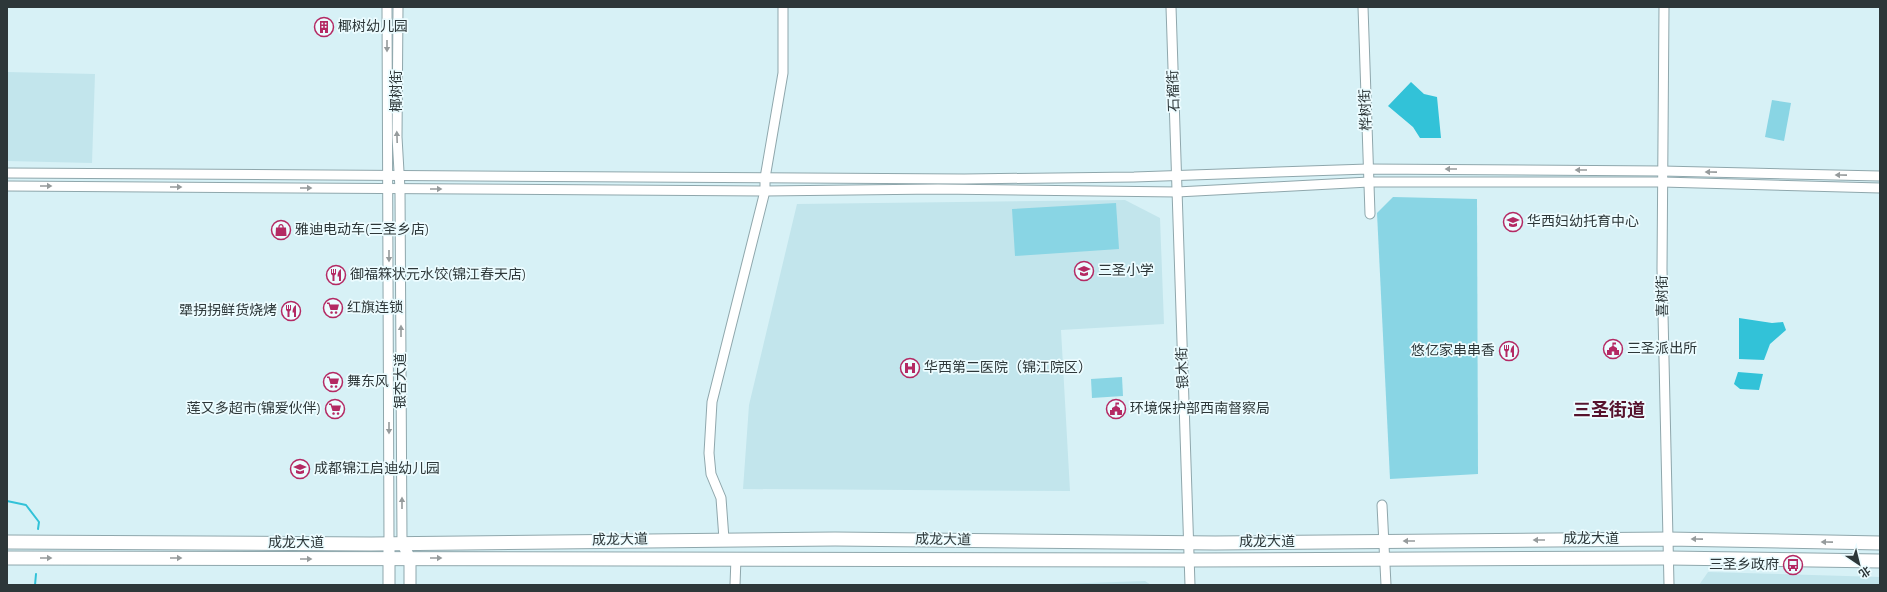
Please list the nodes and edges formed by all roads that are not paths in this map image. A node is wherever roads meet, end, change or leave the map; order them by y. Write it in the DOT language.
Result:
graph roads {
  1 [pos="387,7"];
  2 [pos="398,7"];
  3 [pos="783,7"];
  4 [pos="1171,7"];
  5 [pos="1363,7"];
  6 [pos="1664,7"];
  7 [pos="1368,169"];
  8 [pos="1662,171"];
  9 [pos="7,173"];
  10 [pos="387,175"];
  11 [pos="399,176"];
  12 [pos="1177,176"];
  13 [pos="1880,176"];
  14 [pos="765,178"];
  15 [pos="1369,182"];
  16 [pos="1662,182"];
  17 [pos="7,186"];
  18 [pos="1880,188"];
  19 [pos="387,189"];
  20 [pos="400,189"];
  21 [pos="764,190"];
  22 [pos="1177,192"];
  23 [pos="1370,214"];
  24 [pos="1382,505"];
  25 [pos="724,539"];
  26 [pos="1668,539"];
  27 [pos="1384,541"];
  28 [pos="7,542"];
  29 [pos="395,542"];
  30 [pos="1189,542"];
  31 [pos="1880,543"];
  32 [pos="7,558"];
  33 [pos="410,558"];
  34 [pos="736,558"];
  35 [pos="1668,558"];
  36 [pos="1385,559"];
  37 [pos="389,560"];
  38 [pos="1190,560"];
  39 [pos="1880,561"];
  40 [pos="388,585"];
  41 [pos="410,585"];
  42 [pos="735,585"];
  43 [pos="1190,585"];
  44 [pos="1386,585"];
  45 [pos="1669,585"];
  1 -- 10 [label="street, 椰树街, one-way"];
  11 -- 2 [label="street, 椰树街, one-way"];
  3 -- 14 [label="street"];
  4 -- 12 [label="street, 石榴街"];
  5 -- 7 [label="street, 桦树街"];
  6 -- 8 [label="street, 喜树街"];
  8 -- 7 [label="street, one-way"];
  7 -- 12 [label="street"];
  7 -- 15 [label="street, 桦树街"];
  13 -- 8 [label="street, one-way"];
  8 -- 16 [label="street, 喜树街"];
  9 -- 10 [label="street"];
  10 -- 11 [label="street"];
  10 -- 19 [label="street, 银杏大道"];
  11 -- 14 [label="street"];
  11 -- 20 [label="street, 银杏大道"];
  12 -- 14 [label="street"];
  12 -- 22 [label="street, 银木街"];
  14 -- 21 [label="street"];
  15 -- 16 [label="street"];
  15 -- 22 [label="street"];
  15 -- 23 [label="street, 桦树街"];
  16 -- 18 [label="street"];
  16 -- 26 [label="street, 喜树街"];
  17 -- 19 [label="street, one-way"];
  19 -- 20 [label="street"];
  19 -- 29 [label="street, 银杏大道, one-way"];
  20 -- 21 [label="street, one-way"];
  29 -- 20 [label="street, 银杏大道, one-way"];
  21 -- 22 [label="street"];
  21 -- 25 [label="street"];
  22 -- 30 [label="street, 银木街"];
  24 -- 27 [label="street"];
  25 -- 29 [label="highway, 成龙大道"];
  25 -- 30 [label="highway, 成龙大道"];
  26 -- 27 [label="highway, 成龙大道, one-way"];
  31 -- 26 [label="highway, 成龙大道, one-way"];
  26 -- 35 [label="street, 喜树街"];
  27 -- 30 [label="highway, 成龙大道"];
  27 -- 36 [label="street"];
  28 -- 29 [label="highway, 成龙大道"];
  29 -- 33 [label="main road, 银杏大道"];
  29 -- 37 [label="main road, 银杏大道"];
  30 -- 38 [label="street, 银木街"];
  32 -- 37 [label="highway, 成龙大道, one-way"];
  33 -- 34 [label="highway, 成龙大道, one-way"];
  33 -- 37 [label="highway, 成龙大道"];
  33 -- 41 [label="main road, 银杏大道"];
  34 -- 38 [label="highway, 成龙大道"];
  34 -- 42 [label="street"];
  35 -- 36 [label="highway, 成龙大道"];
  35 -- 39 [label="highway, 成龙大道"];
  35 -- 45 [label="street, 喜树街"];
  36 -- 38 [label="highway, 成龙大道"];
  36 -- 44 [label="street"];
  37 -- 40 [label="main road, 银杏大道"];
  38 -- 43 [label="street, 银木街"];
}
